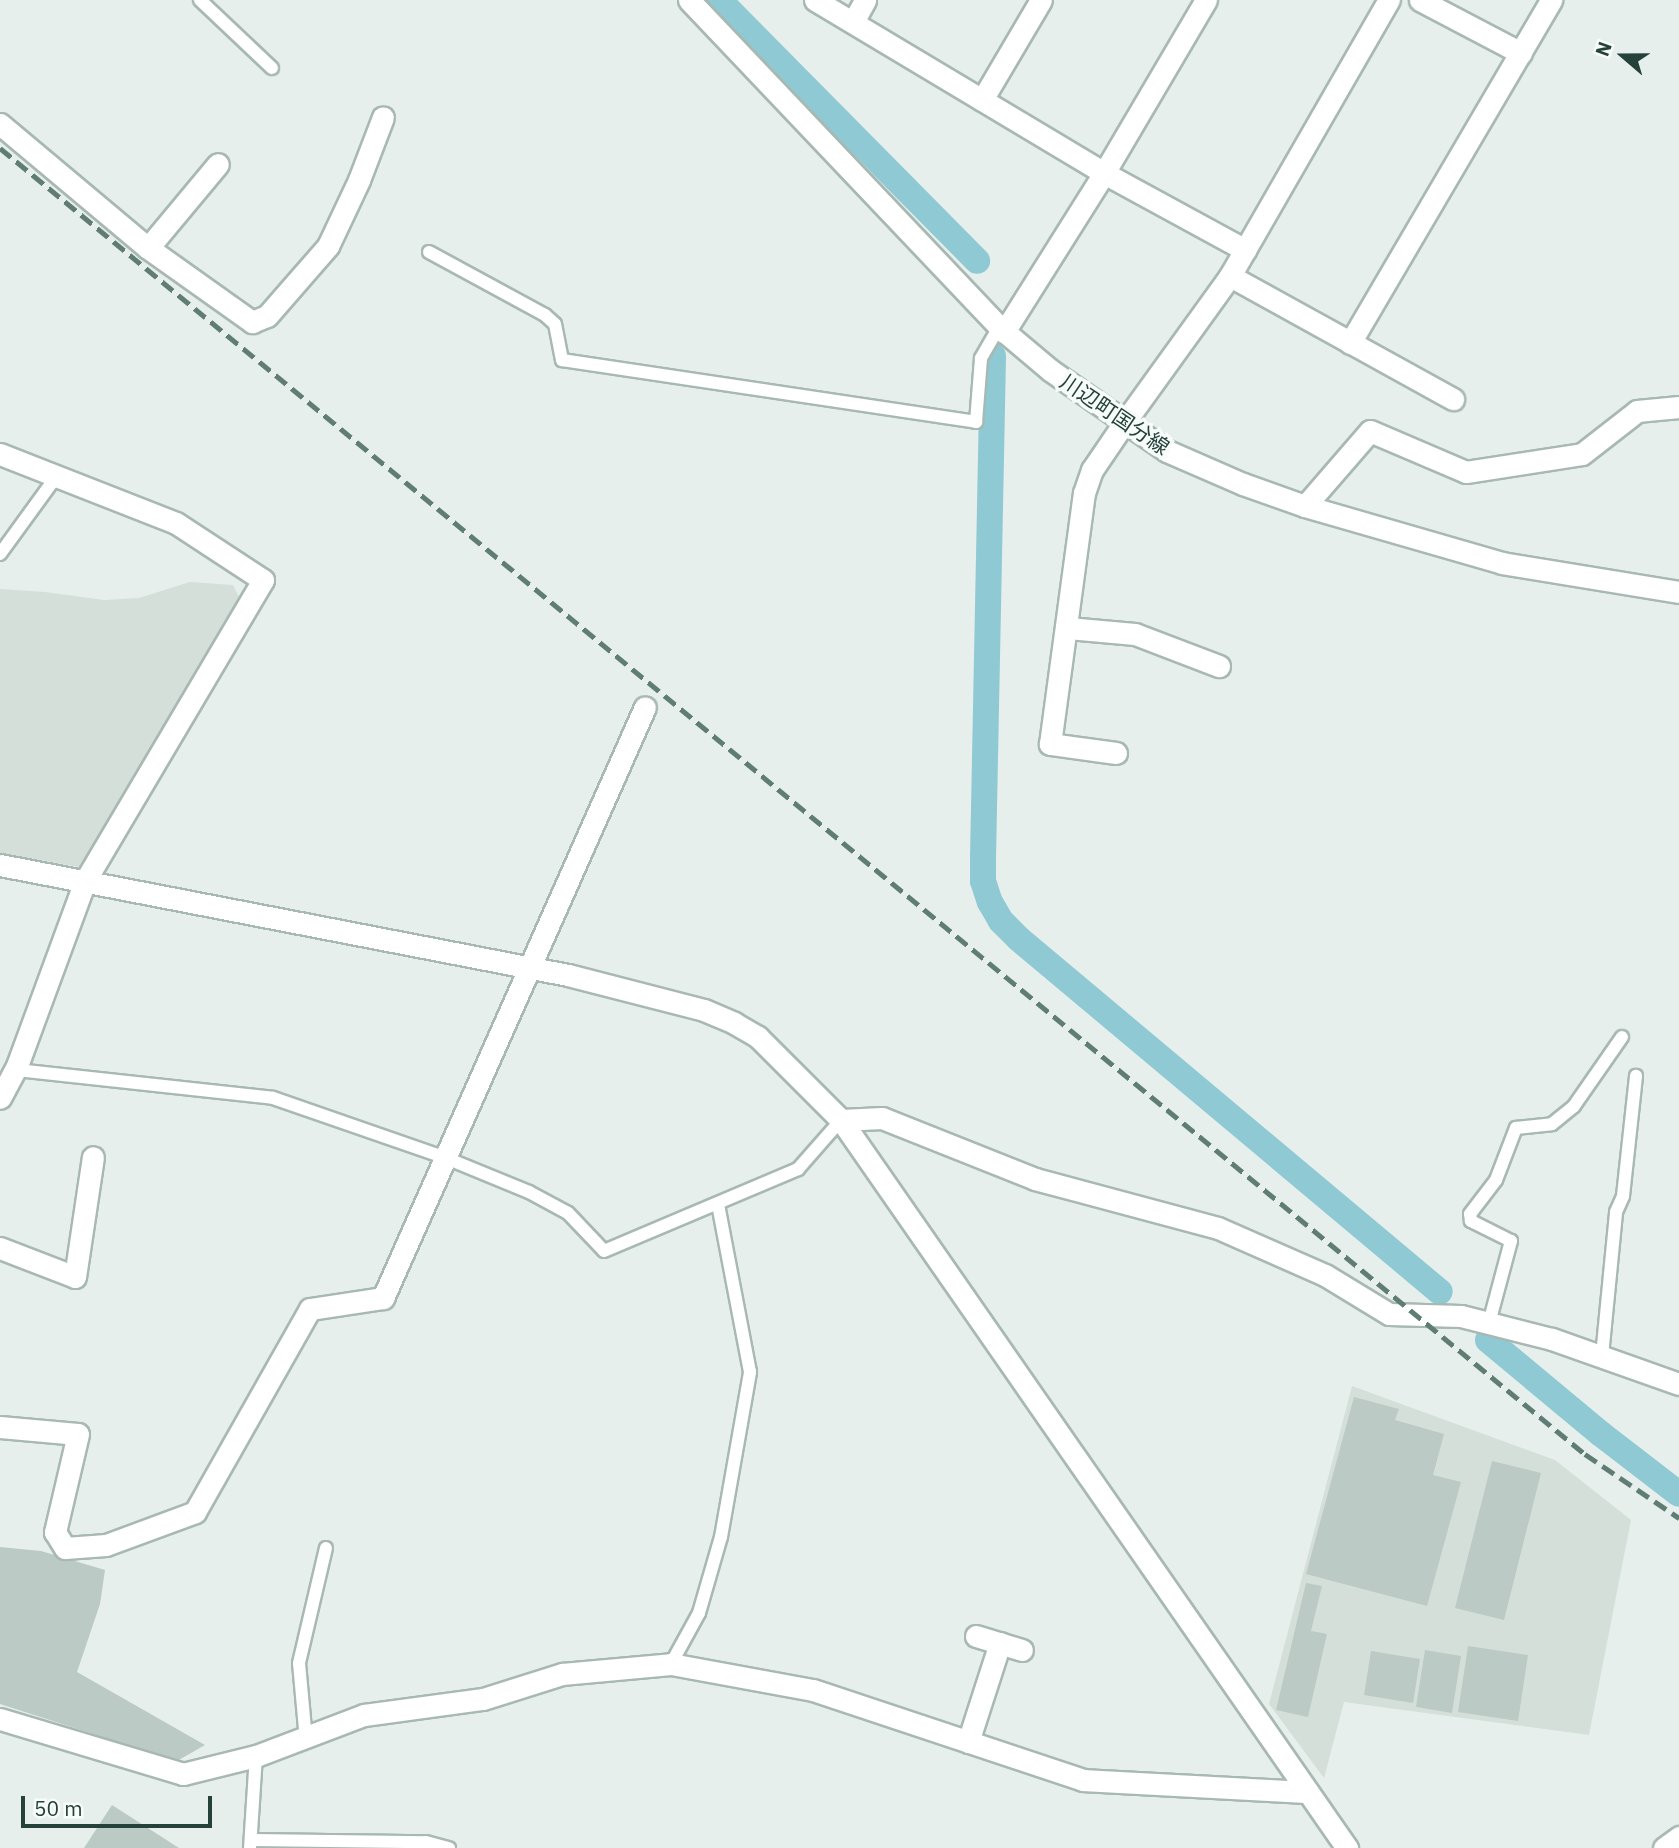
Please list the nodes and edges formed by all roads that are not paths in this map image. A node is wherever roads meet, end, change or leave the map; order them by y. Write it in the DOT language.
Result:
graph roads {
  1 [pos="200,0"];
  2 [pos="689,0"];
  3 [pos="815,0"];
  4 [pos="865,0"];
  5 [pos="1041,0"];
  6 [pos="1206,0"];
  7 [pos="1389,0"];
  8 [pos="1420,0"];
  9 [pos="1551,0"];
  10 [pos="853,22"];
  11 [pos="1521,52"];
  12 [pos="272,68"];
  13 [pos="982,100"];
  14 [pos="383,117"];
  15 [pos="0,124"];
  16 [pos="218,164"];
  17 [pos="1104,173"];
  18 [pos="148,248"];
  19 [pos="1245,250"];
  20 [pos="429,252"];
  21 [pos="1230,276"];
  22 [pos="1002,329"];
  23 [pos="1350,343"];
  24 [pos="1453,399"];
  25 [pos="1679,407"];
  26 [pos="1124,423"];
  27 [pos="0,454"];
  28 [pos="56,477"];
  29 [pos="1305,506"];
  30 [pos="0,554"];
  31 [pos="1679,592"];
  32 [pos="1068,628"];
  33 [pos="1219,666"];
  34 [pos="645,707"];
  35 [pos="1116,753"];
  36 [pos="0,865"];
  37 [pos="85,881"];
  38 [pos="527,968"];
  39 [pos="1622,1037"];
  40 [pos="17,1066"];
  41 [pos="1636,1076"];
  42 [pos="0,1098"];
  43 [pos="841,1120"];
  44 [pos="93,1157"];
  45 [pos="446,1158"];
  46 [pos="718,1204"];
  47 [pos="0,1248"];
  48 [pos="1489,1323"];
  49 [pos="1602,1356"];
  50 [pos="1679,1384"];
  51 [pos="0,1427"];
  52 [pos="326,1548"];
  53 [pos="976,1636"];
  54 [pos="1000,1643"];
  55 [pos="1022,1650"];
  56 [pos="671,1664"];
  57 [pos="0,1719"];
  58 [pos="306,1740"];
  59 [pos="968,1742"];
  60 [pos="256,1756"];
  61 [pos="1305,1792"];
  62 [pos="1679,1837"];
  63 [pos="251,1844"];
  64 [pos="449,1848"];
  65 [pos="1347,1848"];
  66 [pos="1664,1848"];
  1 -- 12 [label="lane"];
  2 -- 22 [label="street, 川辺町国分線"];
  3 -- 10 [label="street"];
  4 -- 10 [label="street"];
  5 -- 13 [label="street"];
  6 -- 17 [label="street"];
  7 -- 19 [label="street"];
  8 -- 11 [label="street"];
  9 -- 11 [label="street"];
  10 -- 13 [label="street"];
  11 -- 23 [label="street"];
  13 -- 17 [label="street"];
  14 -- 18 [label="street"];
  15 -- 18 [label="street"];
  16 -- 18 [label="street"];
  17 -- 19 [label="street"];
  17 -- 22 [label="street"];
  19 -- 21 [label="street"];
  20 -- 22 [label="lane"];
  21 -- 23 [label="street"];
  21 -- 26 [label="street"];
  22 -- 26 [label="street, 川辺町国分線"];
  23 -- 24 [label="street"];
  25 -- 29 [label="street"];
  26 -- 29 [label="street, 川辺町国分線"];
  26 -- 32 [label="street"];
  27 -- 28 [label="street"];
  28 -- 30 [label="lane"];
  28 -- 37 [label="street"];
  29 -- 31 [label="street, 川辺町国分線"];
  32 -- 33 [label="street"];
  32 -- 35 [label="street"];
  34 -- 38 [label="street"];
  36 -- 37 [label="street"];
  37 -- 38 [label="street"];
  37 -- 40 [label="street"];
  38 -- 43 [label="street"];
  38 -- 45 [label="street"];
  39 -- 48 [label="lane"];
  40 -- 42 [label="street"];
  40 -- 45 [label="lane"];
  41 -- 49 [label="lane"];
  43 -- 46 [label="lane"];
  43 -- 48 [label="street"];
  43 -- 61 [label="street"];
  44 -- 47 [label="street"];
  45 -- 46 [label="lane"];
  45 -- 51 [label="street"];
  46 -- 56 [label="lane"];
  48 -- 49 [label="street"];
  49 -- 50 [label="street"];
  52 -- 58 [label="lane"];
  53 -- 54 [label="street"];
  54 -- 55 [label="street"];
  54 -- 59 [label="street"];
  56 -- 58 [label="street"];
  56 -- 59 [label="street"];
  57 -- 60 [label="street"];
  58 -- 60 [label="street"];
  59 -- 61 [label="street"];
  60 -- 63 [label="lane"];
  61 -- 65 [label="street"];
  62 -- 66 [label="street"];
  63 -- 64 [label="lane"];
}
